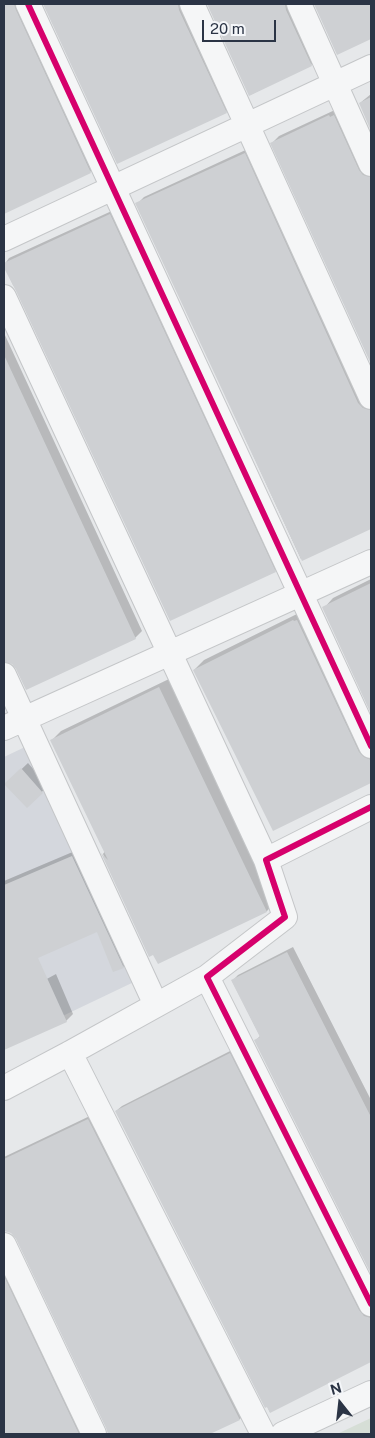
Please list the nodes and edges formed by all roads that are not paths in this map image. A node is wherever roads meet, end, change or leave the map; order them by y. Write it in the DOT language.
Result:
graph roads {
  1 [pos="28,4"];
  2 [pos="192,4"];
  3 [pos="299,4"];
  4 [pos="371,67"];
  5 [pos="334,84"];
  6 [pos="247,125"];
  7 [pos="371,164"];
  8 [pos="113,188"];
  9 [pos="4,240"];
  10 [pos="4,297"];
  11 [pos="371,397"];
  12 [pos="371,562"];
  13 [pos="301,594"];
  14 [pos="170,653"];
  15 [pos="4,675"];
  16 [pos="14,724"];
  17 [pos="371,746"];
  18 [pos="371,807"];
  19 [pos="266,860"];
  20 [pos="207,976"];
  21 [pos="156,1005"];
  22 [pos="70,1053"];
  23 [pos="4,1088"];
  24 [pos="4,1244"];
  25 [pos="371,1304"];
  26 [pos="371,1393"];
  27 [pos="94,1434"];
  28 [pos="263,1434"];
  29 [pos="283,1434"];
  1 -- 8 [label="street"];
  2 -- 6 [label="street"];
  3 -- 5 [label="street"];
  4 -- 5 [label="street"];
  5 -- 6 [label="street"];
  5 -- 7 [label="street"];
  6 -- 8 [label="street"];
  6 -- 11 [label="street"];
  8 -- 9 [label="street"];
  8 -- 13 [label="street"];
  10 -- 14 [label="street"];
  12 -- 13 [label="street"];
  13 -- 14 [label="street"];
  13 -- 17 [label="street"];
  14 -- 16 [label="street"];
  14 -- 19 [label="street"];
  15 -- 16 [label="street"];
  16 -- 21 [label="street"];
  18 -- 19 [label="street"];
  19 -- 20 [label="street"];
  20 -- 21 [label="street"];
  20 -- 25 [label="street"];
  21 -- 22 [label="street"];
  22 -- 23 [label="street"];
  22 -- 28 [label="street"];
  24 -- 27 [label="street"];
  26 -- 29 [label="street"];
}
